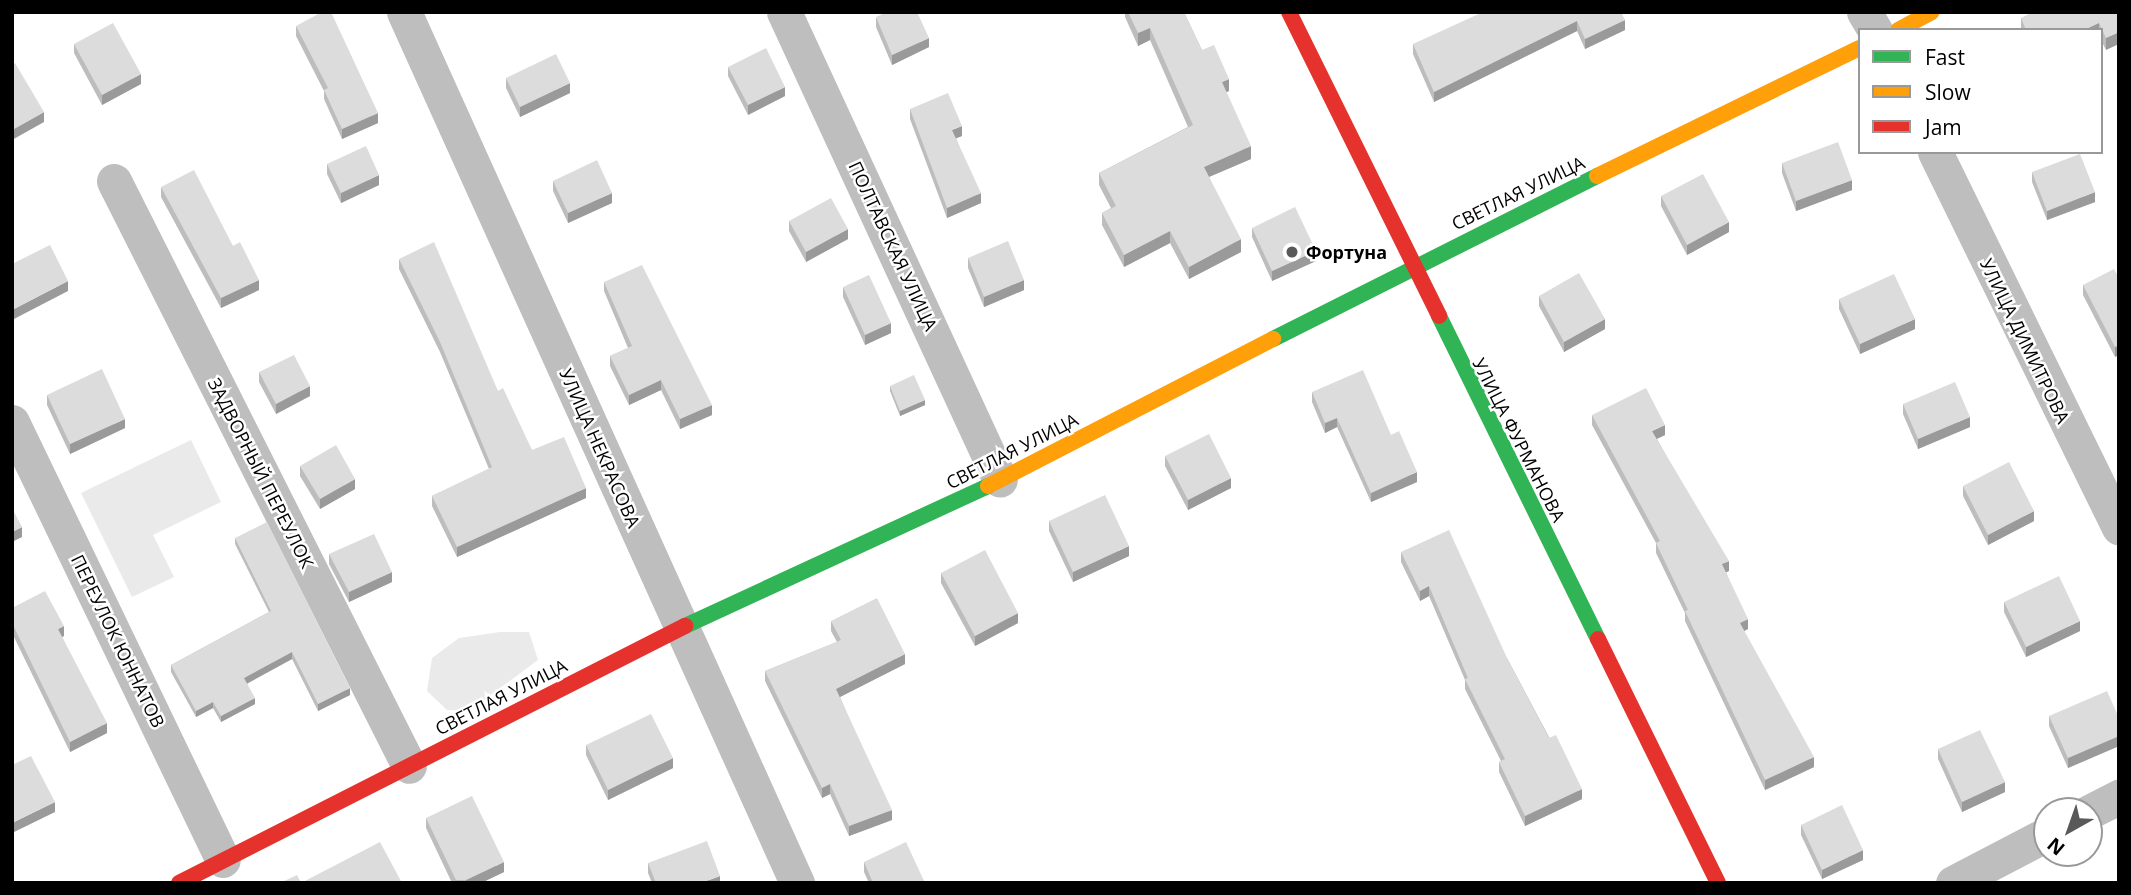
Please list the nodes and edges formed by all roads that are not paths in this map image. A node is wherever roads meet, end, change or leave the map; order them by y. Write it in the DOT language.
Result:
graph roads {
  1 [pos="404,12"];
  2 [pos="784,12"];
  3 [pos="1289,12"];
  4 [pos="1864,12"];
  5 [pos="1932,12"];
  6 [pos="1874,28"];
  7 [pos="1902,28"];
  8 [pos="1858,49"];
  9 [pos="1936,154"];
  10 [pos="114,181"];
  11 [pos="1411,267"];
  12 [pos="12,422"];
  13 [pos="1000,480"];
  14 [pos="2119,527"];
  15 [pos="680,628"];
  16 [pos="409,766"];
  17 [pos="2119,796"];
  18 [pos="2103,805"];
  19 [pos="2033,841"];
  20 [pos="223,860"];
  21 [pos="179,883"];
  22 [pos="797,883"];
  23 [pos="1718,883"];
  24 [pos="1953,883"];
  1 -- 15 [label="street, УЛИЦА НЕКРАСОВА"];
  2 -- 13 [label="street, ПОЛТАВСКАЯ УЛИЦА"];
  3 -- 11 [label="main road, УЛИЦА ФУРМАНОВА"];
  4 -- 6 [label="street"];
  5 -- 7 [label="main road"];
  8 -- 11 [label="main road, СВЕТЛАЯ УЛИЦА"];
  9 -- 14 [label="street, УЛИЦА ДИМИТРОВА"];
  10 -- 16 [label="street, ЗАДВОРНЫЙ ПЕРЕУЛОК"];
  11 -- 13 [label="main road, СВЕТЛАЯ УЛИЦА"];
  11 -- 23 [label="main road, УЛИЦА ФУРМАНОВА"];
  12 -- 20 [label="street, ПЕРЕУЛОК ЮННАТОВ"];
  13 -- 15 [label="main road, СВЕТЛАЯ УЛИЦА"];
  15 -- 16 [label="main road, СВЕТЛАЯ УЛИЦА"];
  15 -- 22 [label="street, УЛИЦА НЕКРАСОВА"];
  16 -- 20 [label="main road, СВЕТЛАЯ УЛИЦА"];
  17 -- 18 [label="street"];
  19 -- 24 [label="street"];
  20 -- 21 [label="main road, СВЕТЛАЯ УЛИЦА"];
}
